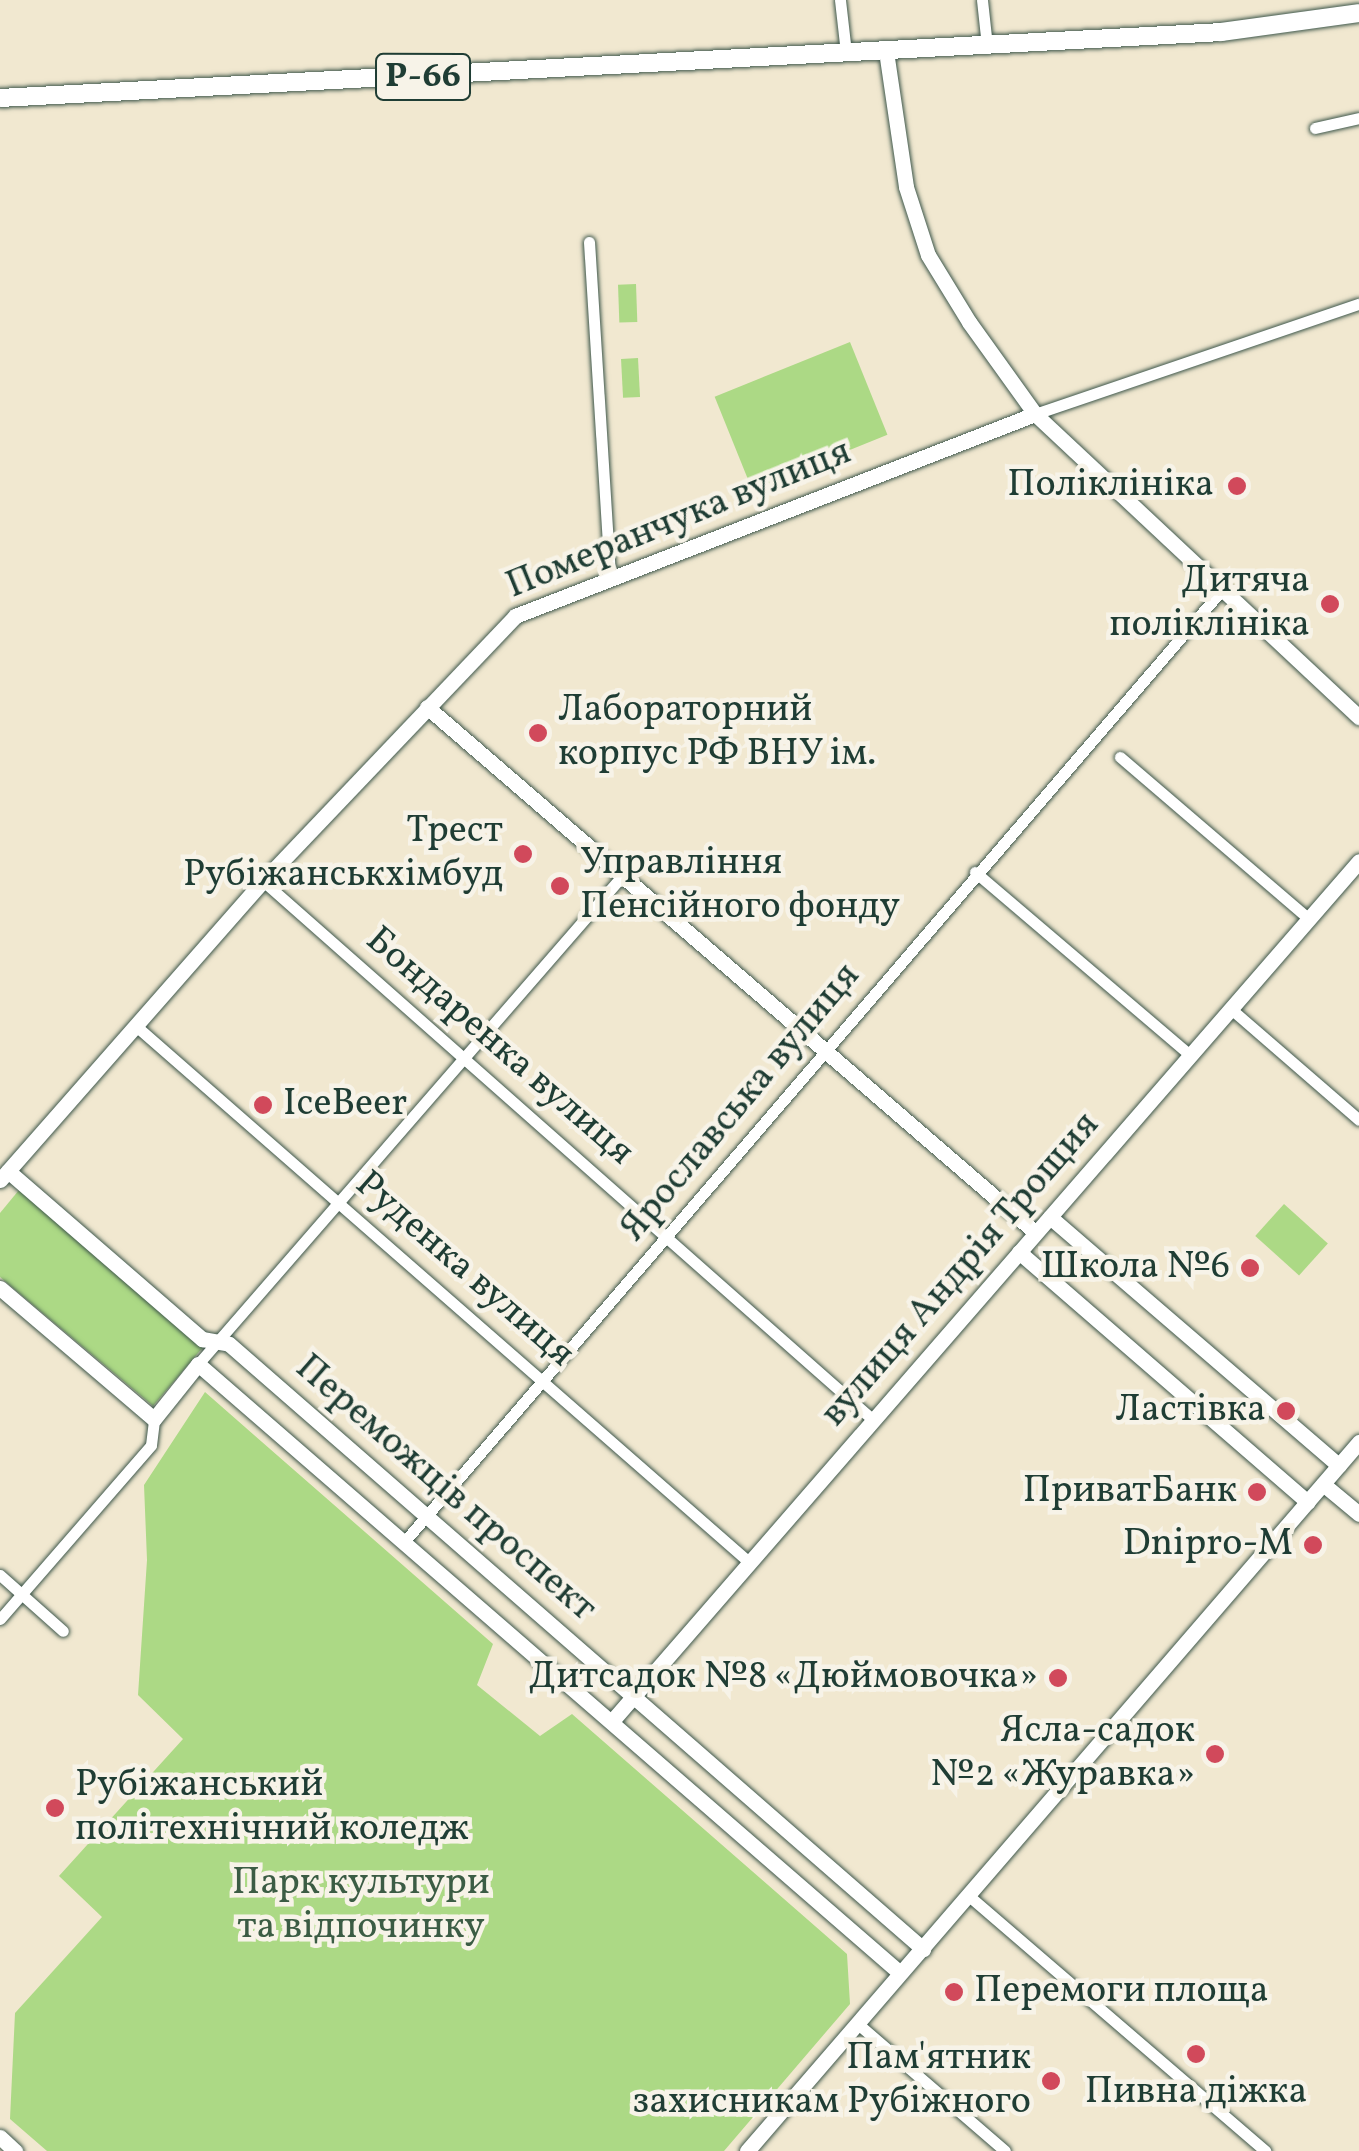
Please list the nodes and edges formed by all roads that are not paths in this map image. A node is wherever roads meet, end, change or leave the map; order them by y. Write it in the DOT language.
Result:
graph roads {
  1 [pos="840,0"];
  2 [pos="982,0"];
  3 [pos="1359,13"];
  4 [pos="987,46"];
  5 [pos="886,51"];
  6 [pos="846,54"];
  7 [pos="0,98"];
  8 [pos="1359,118"];
  9 [pos="1315,128"];
  10 [pos="590,242"];
  11 [pos="1359,304"];
  12 [pos="1036,414"];
  13 [pos="610,574"];
  14 [pos="1220,592"];
  15 [pos="427,707"];
  16 [pos="1359,717"];
  17 [pos="1120,757"];
  18 [pos="1359,861"];
  19 [pos="975,872"];
  20 [pos="622,876"];
  21 [pos="263,882"];
  22 [pos="1308,919"];
  23 [pos="1231,1008"];
  24 [pos="136,1026"];
  25 [pos="826,1053"];
  26 [pos="1190,1055"];
  27 [pos="464,1057"];
  28 [pos="1359,1120"];
  29 [pos="4,1176"];
  30 [pos="338,1201"];
  31 [pos="1050,1217"];
  32 [pos="1036,1232"];
  33 [pos="668,1234"];
  34 [pos="1019,1252"];
  35 [pos="0,1288"];
  36 [pos="219,1340"];
  37 [pos="198,1364"];
  38 [pos="545,1380"];
  39 [pos="154,1419"];
  40 [pos="873,1420"];
  41 [pos="1359,1442"];
  42 [pos="1339,1466"];
  43 [pos="1324,1484"];
  44 [pos="1308,1502"];
  45 [pos="1359,1514"];
  46 [pos="427,1517"];
  47 [pos="404,1542"];
  48 [pos="750,1562"];
  49 [pos="0,1575"];
  50 [pos="22,1594"];
  51 [pos="0,1619"];
  52 [pos="64,1631"];
  53 [pos="632,1697"];
  54 [pos="612,1721"];
  55 [pos="968,1896"];
  56 [pos="923,1949"];
  57 [pos="900,1973"];
  58 [pos="858,2024"];
  59 [pos="0,2138"];
  60 [pos="15,2151"];
  61 [pos="747,2151"];
  62 [pos="1006,2151"];
  63 [pos="1266,2151"];
  1 -- 6 [label="street"];
  2 -- 4 [label="street"];
  3 -- 4 [label="main road, Р-66"];
  4 -- 5 [label="main road, Р-66"];
  5 -- 6 [label="main road, Р-66"];
  5 -- 12 [label="street"];
  6 -- 7 [label="main road, Р-66"];
  8 -- 9 [label="street"];
  10 -- 13 [label="street"];
  11 -- 12 [label="street, Померанчука вулиця"];
  12 -- 13 [label="street, Померанчука вулиця"];
  12 -- 14 [label="street"];
  13 -- 15 [label="street, Померанчука вулиця"];
  14 -- 16 [label="street"];
  14 -- 19 [label="street, Ярославська вулиця"];
  15 -- 20 [label="street"];
  15 -- 21 [label="street, Померанчука вулиця"];
  17 -- 22 [label="street"];
  18 -- 22 [label="street, вулиця Андрія Трощия"];
  19 -- 25 [label="street, Ярославська вулиця"];
  19 -- 26 [label="street"];
  20 -- 25 [label="street"];
  20 -- 27 [label="street"];
  21 -- 24 [label="street, Померанчука вулиця"];
  21 -- 27 [label="street, Бондаренка вулиця"];
  22 -- 23 [label="street, вулиця Андрія Трощия"];
  23 -- 26 [label="street, вулиця Андрія Трощия"];
  23 -- 28 [label="street"];
  24 -- 29 [label="street, Померанчука вулиця"];
  24 -- 30 [label="street, Руденка вулиця"];
  25 -- 32 [label="street"];
  25 -- 33 [label="street, Ярославська вулиця"];
  26 -- 31 [label="street, вулиця Андрія Трощия"];
  27 -- 30 [label="street"];
  27 -- 33 [label="street, Бондаренка вулиця"];
  29 -- 36 [label="street, Переможців проспект"];
  30 -- 36 [label="street"];
  30 -- 38 [label="street, Руденка вулиця"];
  31 -- 32 [label="street, вулиця Андрія Трощия"];
  31 -- 42 [label="street"];
  32 -- 34 [label="street, вулиця Андрія Трощия"];
  33 -- 38 [label="street, Ярославська вулиця"];
  33 -- 40 [label="street, Бондаренка вулиця"];
  34 -- 40 [label="street, вулиця Андрія Трощия"];
  34 -- 44 [label="street"];
  35 -- 39 [label="street"];
  36 -- 37 [label="street"];
  36 -- 46 [label="street, Переможців проспект"];
  37 -- 39 [label="street"];
  37 -- 47 [label="street, Переможців проспект"];
  38 -- 46 [label="street, Ярославська вулиця"];
  38 -- 48 [label="street, Руденка вулиця"];
  39 -- 50 [label="street"];
  40 -- 48 [label="street, вулиця Андрія Трощия"];
  41 -- 42 [label="street"];
  42 -- 43 [label="street"];
  43 -- 44 [label="street"];
  43 -- 45 [label="street"];
  44 -- 55 [label="street"];
  46 -- 47 [label="street, Ярославська вулиця"];
  46 -- 53 [label="street, Переможців проспект"];
  47 -- 54 [label="street, Переможців проспект"];
  48 -- 53 [label="street, вулиця Андрія Трощия"];
  49 -- 50 [label="street"];
  50 -- 51 [label="street"];
  50 -- 52 [label="street"];
  53 -- 54 [label="street, вулиця Андрія Трощия"];
  53 -- 56 [label="street, Переможців проспект"];
  54 -- 57 [label="street, Переможців проспект"];
  55 -- 56 [label="street"];
  55 -- 63 [label="street"];
  56 -- 57 [label="street"];
  57 -- 58 [label="street"];
  58 -- 61 [label="street"];
  58 -- 62 [label="street"];
  59 -- 60 [label="street"];
}
